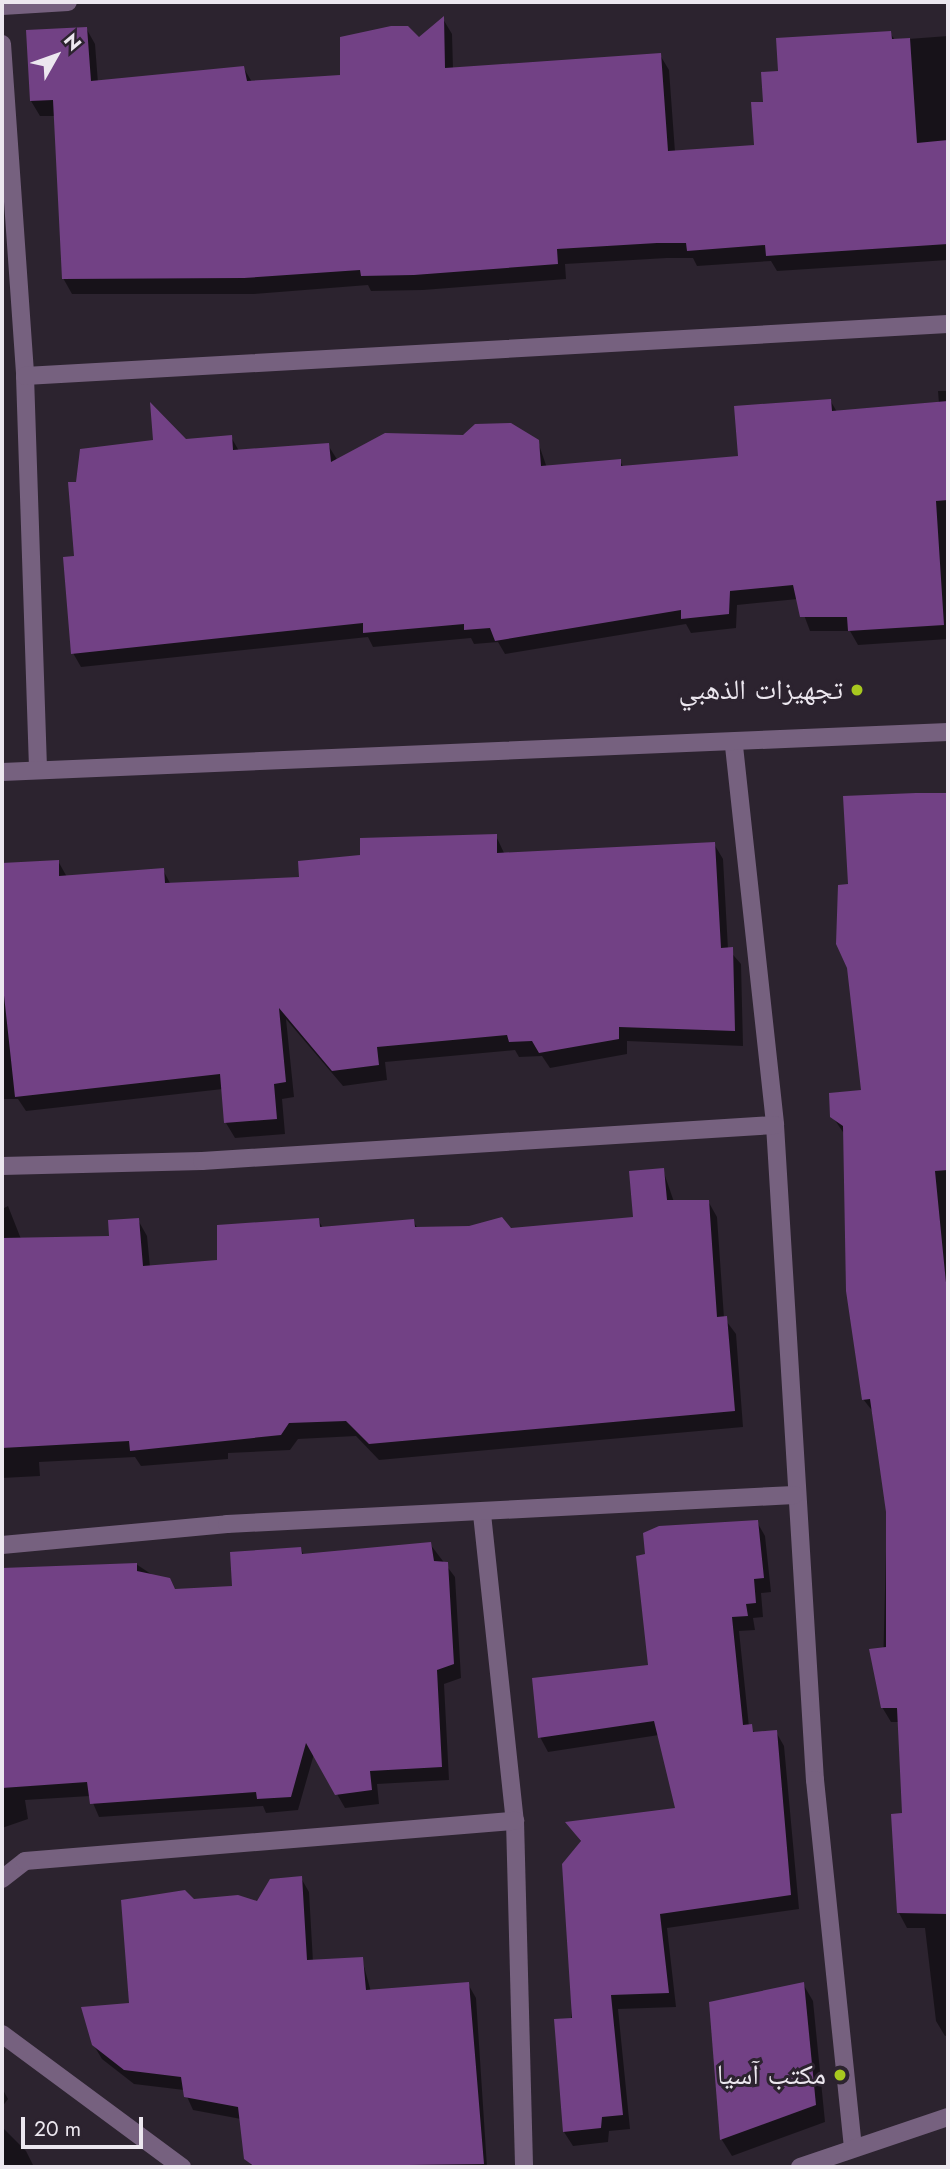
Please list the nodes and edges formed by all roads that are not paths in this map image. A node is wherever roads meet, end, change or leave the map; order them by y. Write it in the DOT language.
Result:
graph roads {
  1 [pos="68,2"];
  2 [pos="2,6"];
  3 [pos="2,44"];
  4 [pos="7,198"];
  5 [pos="948,324"];
  6 [pos="25,376"];
  7 [pos="948,732"];
  8 [pos="734,746"];
  9 [pos="38,768"];
  10 [pos="2,772"];
  11 [pos="775,1125"];
  12 [pos="2,1166"];
  13 [pos="794,1495"];
  14 [pos="482,1514"];
  15 [pos="2,1545"];
  16 [pos="515,1821"];
  17 [pos="2,1879"];
  18 [pos="2,2034"];
  19 [pos="948,2117"];
  20 [pos="852,2145"];
  21 [pos="182,2167"];
  22 [pos="524,2167"];
  23 [pos="800,2167"];
  1 -- 2 [label="street"];
  3 -- 4 [label="street"];
  4 -- 6 [label="street"];
  5 -- 6 [label="street"];
  6 -- 9 [label="street"];
  7 -- 8 [label="street"];
  8 -- 9 [label="street"];
  8 -- 11 [label="street"];
  9 -- 10 [label="street"];
  11 -- 12 [label="street"];
  11 -- 13 [label="street"];
  13 -- 14 [label="street"];
  13 -- 20 [label="street"];
  14 -- 15 [label="street"];
  14 -- 16 [label="street"];
  16 -- 17 [label="street"];
  16 -- 22 [label="street"];
  18 -- 21 [label="street"];
  19 -- 20 [label="street"];
  20 -- 23 [label="street"];
}
